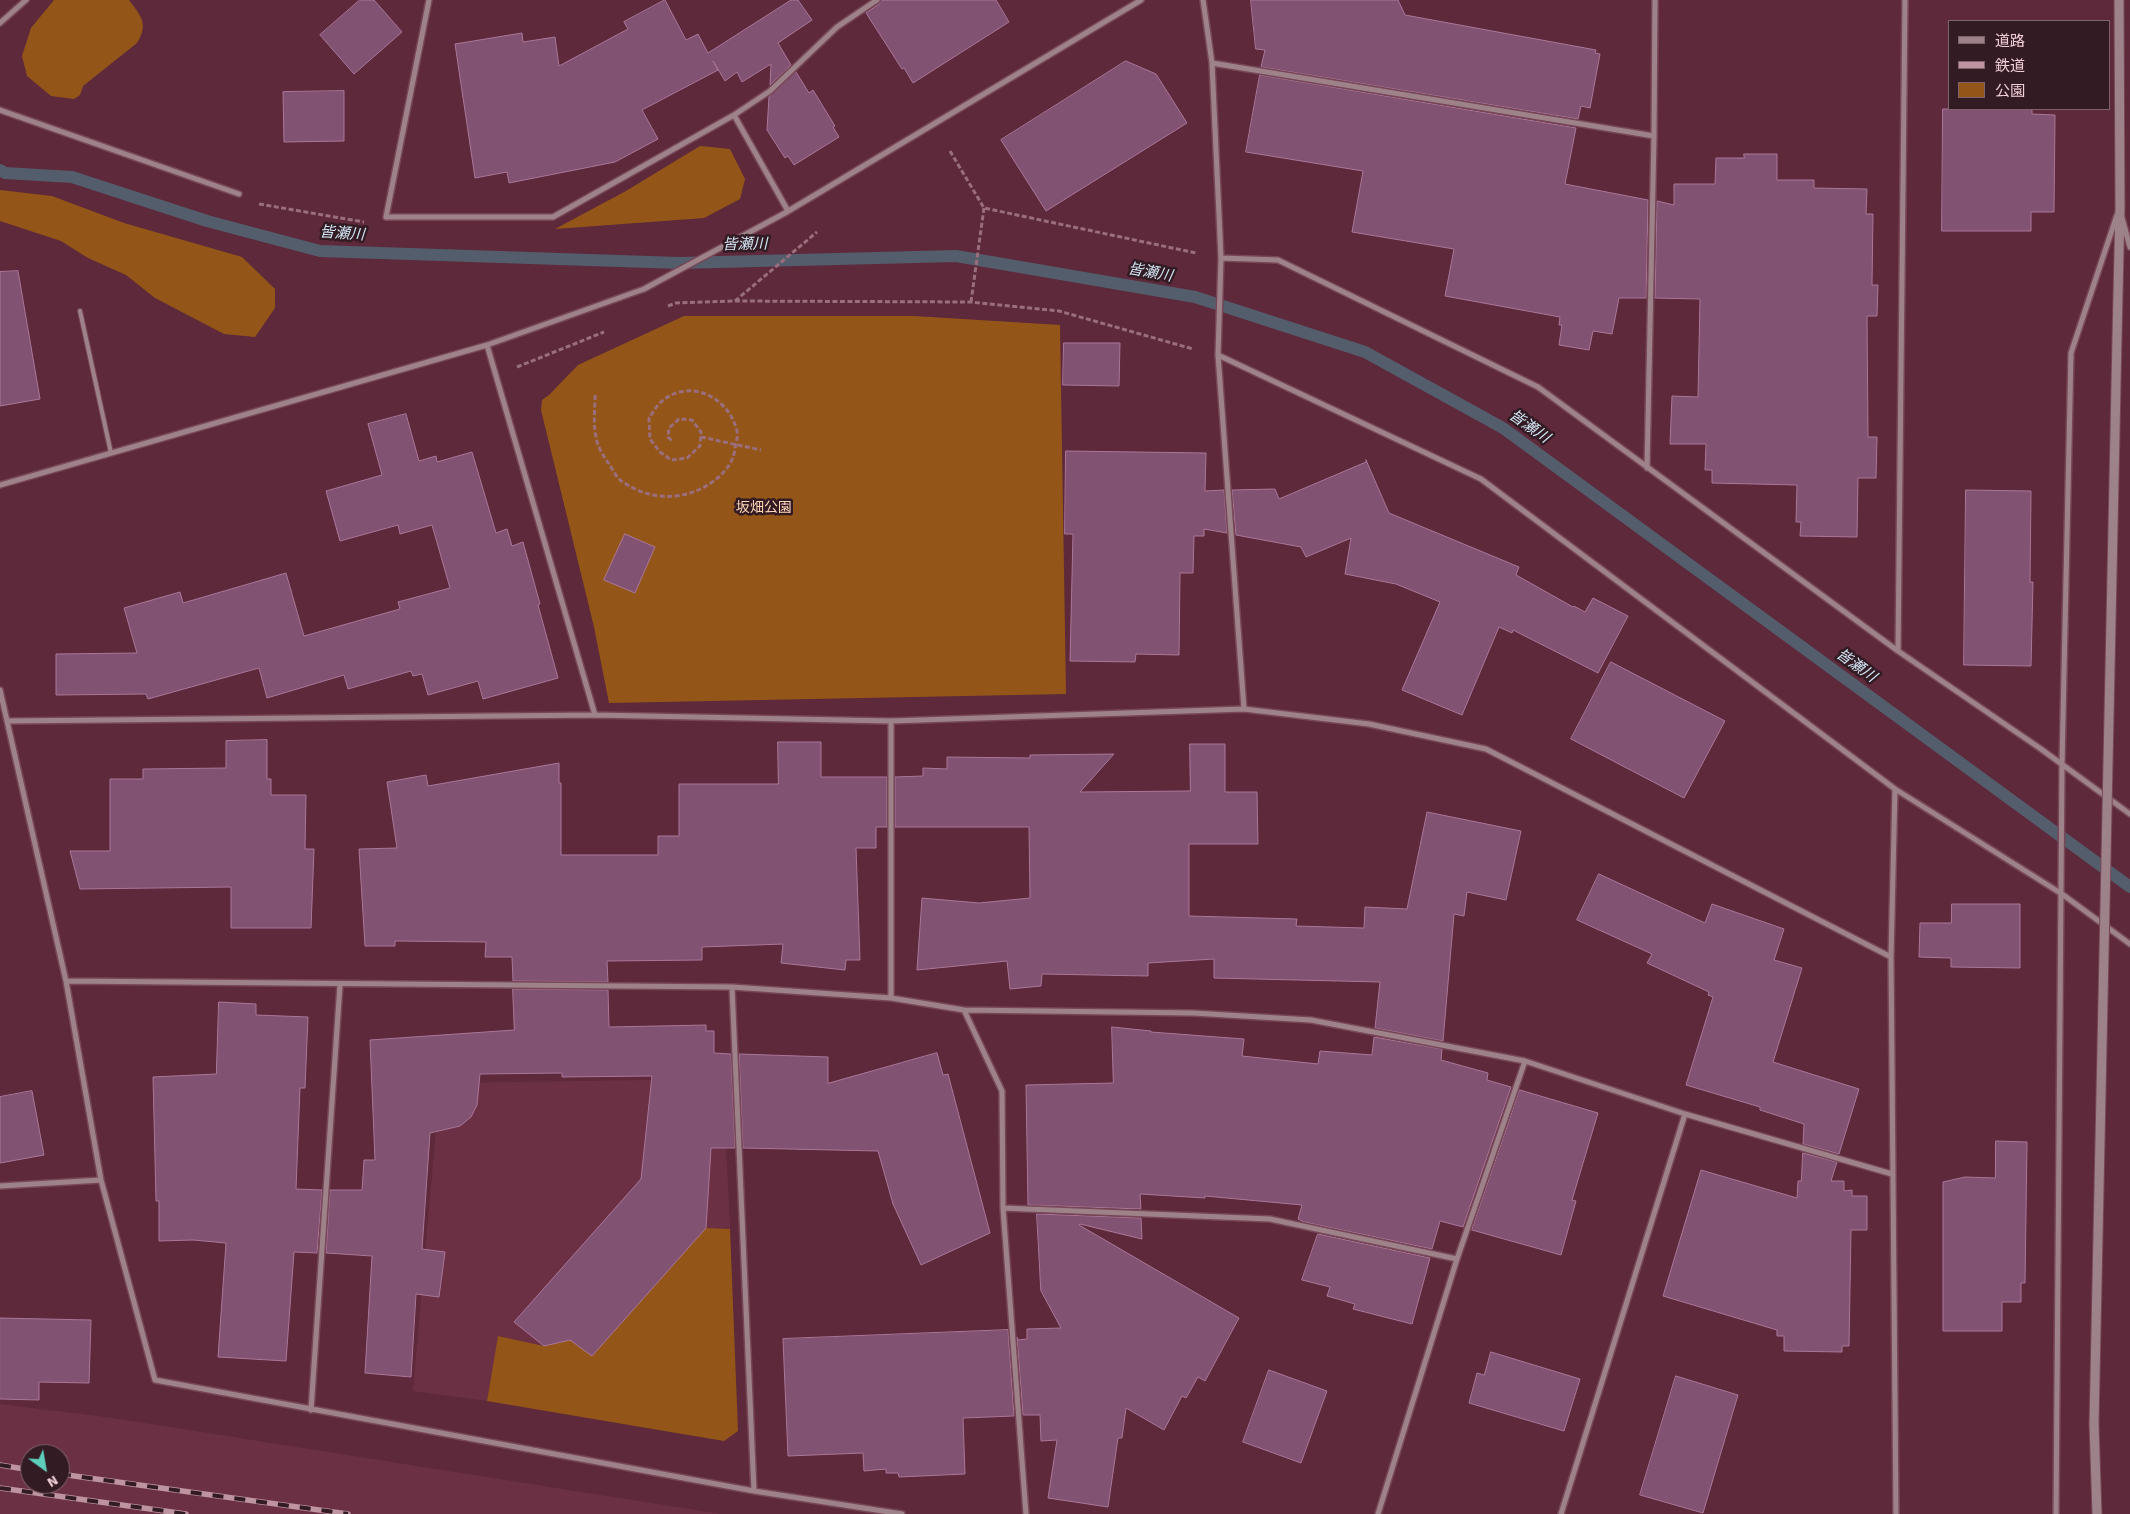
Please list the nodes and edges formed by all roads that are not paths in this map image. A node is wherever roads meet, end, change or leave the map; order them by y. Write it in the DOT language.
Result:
graph roads {
  1 [pos="26,0"];
  2 [pos="429,0"];
  3 [pos="877,0"];
  4 [pos="1140,0"];
  5 [pos="1203,0"];
  6 [pos="1655,0"];
  7 [pos="1905,0"];
  8 [pos="2119,0"];
  9 [pos="0,23"];
  10 [pos="1212,63"];
  11 [pos="0,110"];
  12 [pos="734,115"];
  13 [pos="1654,136"];
  14 [pos="239,194"];
  15 [pos="2120,208"];
  16 [pos="786,212"];
  17 [pos="2130,247"];
  18 [pos="1221,258"];
  19 [pos="80,311"];
  20 [pos="487,345"];
  21 [pos="1218,355"];
  22 [pos="111,453"];
  23 [pos="1647,468"];
  24 [pos="0,485"];
  25 [pos="1898,651"];
  26 [pos="0,690"];
  27 [pos="1244,709"];
  28 [pos="595,715"];
  29 [pos="7,721"];
  30 [pos="891,721"];
  31 [pos="2062,764"];
  32 [pos="1895,789"];
  33 [pos="2130,814"];
  34 [pos="2062,894"];
  35 [pos="2130,944"];
  36 [pos="1891,957"];
  37 [pos="66,981"];
  38 [pos="340,985"];
  39 [pos="732,987"];
  40 [pos="891,998"];
  41 [pos="964,1010"];
  42 [pos="1525,1061"];
  43 [pos="1685,1114"];
  44 [pos="1892,1174"];
  45 [pos="101,1180"];
  46 [pos="0,1186"];
  47 [pos="1003,1208"];
  48 [pos="1457,1259"];
  49 [pos="311,1410"];
  50 [pos="754,1491"];
  51 [pos="902,1514"];
  52 [pos="1026,1514"];
  53 [pos="1378,1514"];
  54 [pos="1561,1514"];
  55 [pos="1896,1514"];
  56 [pos="2056,1514"];
  57 [pos="2096,1514"];
  1 -- 9 [label="street"];
  2 -- 12 [label="street"];
  3 -- 12 [label="street"];
  4 -- 16 [label="street"];
  5 -- 10 [label="street"];
  6 -- 13 [label="street"];
  7 -- 25 [label="street"];
  8 -- 15 [label="street"];
  10 -- 13 [label="street"];
  10 -- 18 [label="street"];
  11 -- 14 [label="street"];
  12 -- 16 [label="street"];
  13 -- 23 [label="street"];
  15 -- 17 [label="street"];
  15 -- 31 [label="street"];
  15 -- 57 [label="street, bridge"];
  16 -- 20 [label="street"];
  18 -- 21 [label="street"];
  18 -- 23 [label="street"];
  19 -- 22 [label="lane"];
  20 -- 22 [label="street"];
  20 -- 28 [label="street"];
  21 -- 27 [label="street"];
  21 -- 32 [label="street"];
  22 -- 24 [label="street"];
  23 -- 25 [label="street"];
  25 -- 31 [label="street"];
  26 -- 29 [label="street"];
  27 -- 30 [label="street"];
  27 -- 36 [label="street"];
  28 -- 29 [label="street"];
  28 -- 30 [label="street"];
  29 -- 37 [label="street"];
  30 -- 40 [label="street"];
  31 -- 33 [label="street"];
  31 -- 34 [label="street"];
  32 -- 34 [label="street"];
  32 -- 36 [label="street"];
  34 -- 35 [label="street"];
  34 -- 56 [label="street"];
  36 -- 44 [label="street"];
  37 -- 38 [label="street"];
  37 -- 45 [label="street"];
  38 -- 39 [label="street"];
  38 -- 49 [label="street"];
  39 -- 40 [label="street"];
  39 -- 50 [label="street"];
  40 -- 41 [label="street"];
  41 -- 42 [label="street"];
  41 -- 47 [label="street"];
  42 -- 43 [label="street"];
  42 -- 48 [label="street"];
  43 -- 44 [label="street"];
  43 -- 54 [label="street"];
  44 -- 55 [label="street"];
  45 -- 46 [label="street"];
  45 -- 49 [label="street"];
  47 -- 48 [label="street"];
  47 -- 52 [label="street"];
  48 -- 53 [label="street"];
  49 -- 50 [label="street"];
  50 -- 51 [label="street"];
}
